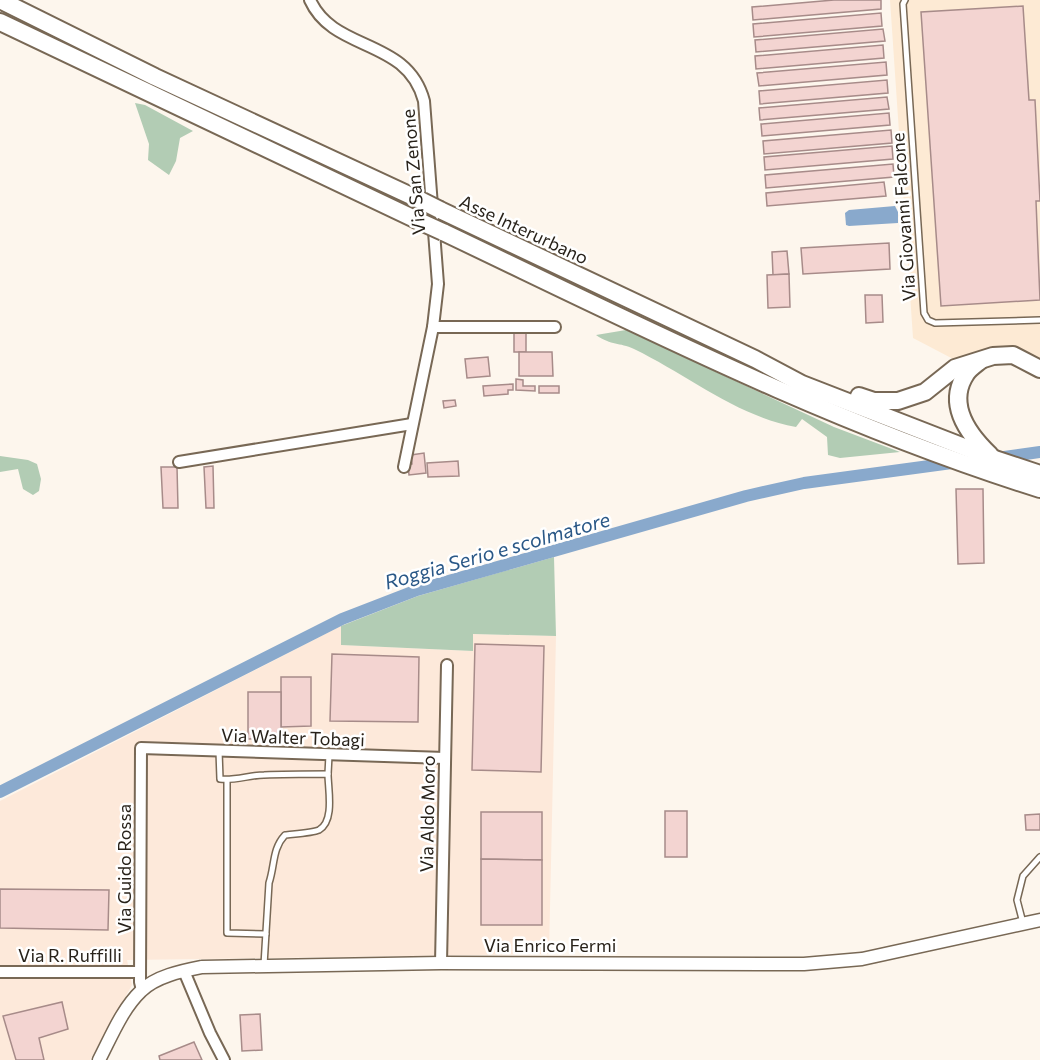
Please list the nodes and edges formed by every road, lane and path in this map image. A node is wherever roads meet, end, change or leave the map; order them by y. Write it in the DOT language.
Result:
graph roads {
  1 [pos="310,0"];
  2 [pos="904,0"];
  3 [pos="6,2"];
  4 [pos="0,22"];
  5 [pos="1040,320"];
  6 [pos="433,327"];
  7 [pos="555,327"];
  8 [pos="980,360"];
  9 [pos="1040,369"];
  10 [pos="799,391"];
  11 [pos="412,424"];
  12 [pos="995,459"];
  13 [pos="179,462"];
  14 [pos="404,467"];
  15 [pos="1040,474"];
  16 [pos="1040,489"];
  17 [pos="447,665"];
  18 [pos="141,748"];
  19 [pos="219,751"];
  20 [pos="329,754"];
  21 [pos="445,758"];
  22 [pos="328,774"];
  23 [pos="227,780"];
  24 [pos="1040,857"];
  25 [pos="1040,920"];
  26 [pos="1023,923"];
  27 [pos="266,934"];
  28 [pos="441,963"];
  29 [pos="264,966"];
  30 [pos="184,971"];
  31 [pos="0,972"];
  32 [pos="140,972"];
  33 [pos="142,990"];
  34 [pos="99,1060"];
  35 [pos="224,1060"];
  1 -- 6 [label="street, Via San Zenone"];
  2 -- 5 [label="lane, Via Giovanni Falcone"];
  3 -- 10 [label="highway, Asse Interurbano, bridge"];
  4 -- 10 [label="highway, Asse Interurbano, bridge"];
  6 -- 7 [label="street"];
  6 -- 11 [label="street, Via San Zenone"];
  8 -- 9 [label="highway"];
  8 -- 10 [label="highway"];
  8 -- 12 [label="highway"];
  10 -- 12 [label="highway, Asse Interurbano"];
  10 -- 16 [label="highway, Asse Interurbano"];
  11 -- 13 [label="street"];
  11 -- 14 [label="street, Via San Zenone"];
  12 -- 15 [label="highway, Asse Interurbano"];
  17 -- 21 [label="street, Via Aldo Moro"];
  18 -- 19 [label="street, Via Walter Tobagi"];
  18 -- 32 [label="street, Via Guido Rossa"];
  19 -- 20 [label="street, Via Walter Tobagi"];
  19 -- 23 [label="lane"];
  20 -- 21 [label="street, Via Walter Tobagi"];
  20 -- 22 [label="lane"];
  21 -- 28 [label="street, Via Aldo Moro"];
  22 -- 23 [label="lane"];
  22 -- 27 [label="lane"];
  23 -- 27 [label="lane"];
  24 -- 26 [label="lane"];
  25 -- 26 [label="street, Via Enrico Fermi"];
  26 -- 28 [label="street, Via Enrico Fermi"];
  27 -- 29 [label="lane"];
  28 -- 29 [label="street, Via Enrico Fermi"];
  29 -- 30 [label="street, Via Enrico Fermi"];
  30 -- 33 [label="street, Via Enrico Fermi"];
  30 -- 35 [label="street"];
  31 -- 32 [label="street, Via R. Ruffilli"];
  32 -- 33 [label="street, Via Guido Rossa"];
  33 -- 34 [label="street, Via Enrico Fermi"];
}
